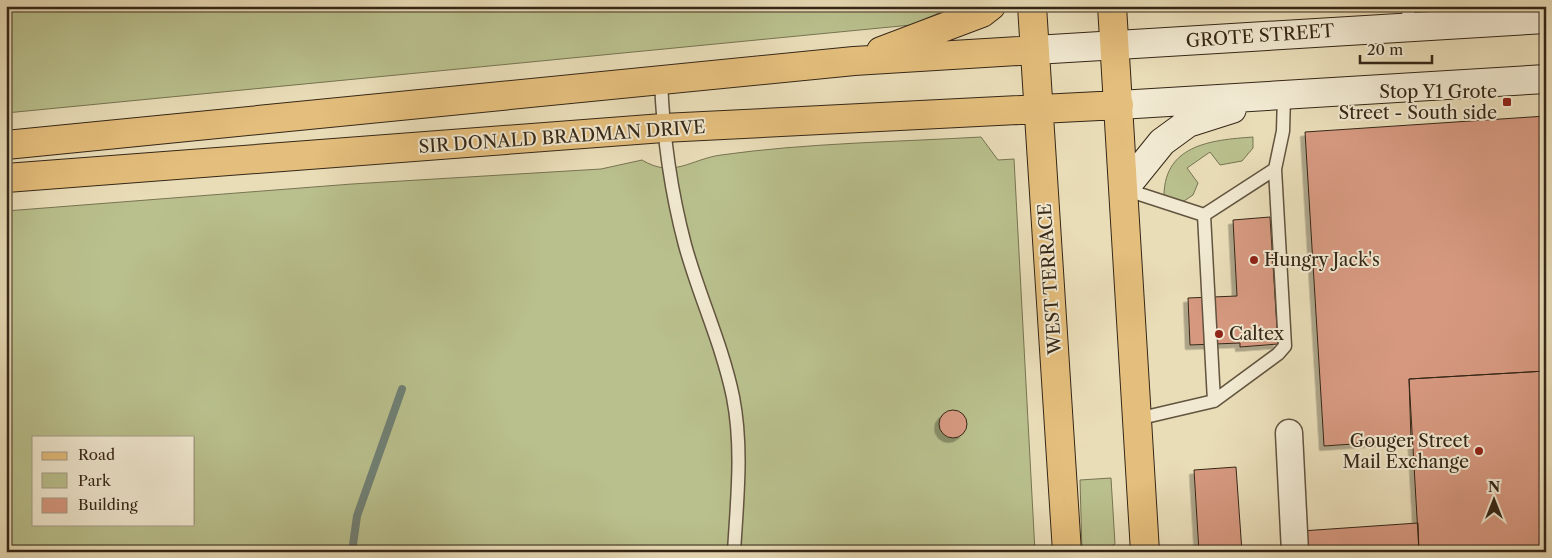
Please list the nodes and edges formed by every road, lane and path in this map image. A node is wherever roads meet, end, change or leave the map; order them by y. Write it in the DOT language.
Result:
graph roads {
  1 [pos="992,6"];
  2 [pos="1032,6"];
  3 [pos="1112,6"];
  4 [pos="1408,17"];
  5 [pos="1546,19"];
  6 [pos="1115,45"];
  7 [pos="1035,50"];
  8 [pos="854,61"];
  9 [pos="1546,79"];
  10 [pos="661,80"];
  11 [pos="1277,97"];
  12 [pos="1119,105"];
  13 [pos="1039,109"];
  14 [pos="663,128"];
  15 [pos="6,145"];
  16 [pos="1275,169"];
  17 [pos="6,178"];
  18 [pos="1124,189"];
  19 [pos="1204,215"];
  20 [pos="1214,400"];
  21 [pos="1137,419"];
  22 [pos="1289,433"];
  23 [pos="734,552"];
  24 [pos="1067,552"];
  25 [pos="1144,552"];
  26 [pos="1295,552"];
  1 -- 8 [label="main road"];
  2 -- 7 [label="main road, WEST TERRACE"];
  3 -- 6 [label="main road"];
  4 -- 5 [label="main road, GROTE STREET"];
  4 -- 6 [label="main road, GROTE STREET"];
  6 -- 7 [label="main road, GROTE STREET"];
  6 -- 12 [label="main road"];
  7 -- 8 [label="main road"];
  7 -- 13 [label="main road, WEST TERRACE"];
  8 -- 10 [label="main road"];
  9 -- 11 [label="main road"];
  10 -- 14 [label="lane"];
  10 -- 15 [label="main road"];
  11 -- 12 [label="main road"];
  11 -- 16 [label="lane"];
  11 -- 18 [label="main road"];
  12 -- 13 [label="main road, SIR DONALD BRADMAN DRIVE"];
  12 -- 18 [label="main road"];
  13 -- 14 [label="main road, SIR DONALD BRADMAN DRIVE"];
  13 -- 24 [label="main road, WEST TERRACE"];
  14 -- 17 [label="main road, SIR DONALD BRADMAN DRIVE"];
  14 -- 23 [label="lane"];
  16 -- 19 [label="lane"];
  16 -- 20 [label="lane"];
  18 -- 19 [label="lane"];
  18 -- 21 [label="main road"];
  19 -- 20 [label="lane"];
  20 -- 21 [label="lane"];
  21 -- 25 [label="main road"];
  22 -- 26 [label="street"];
}
